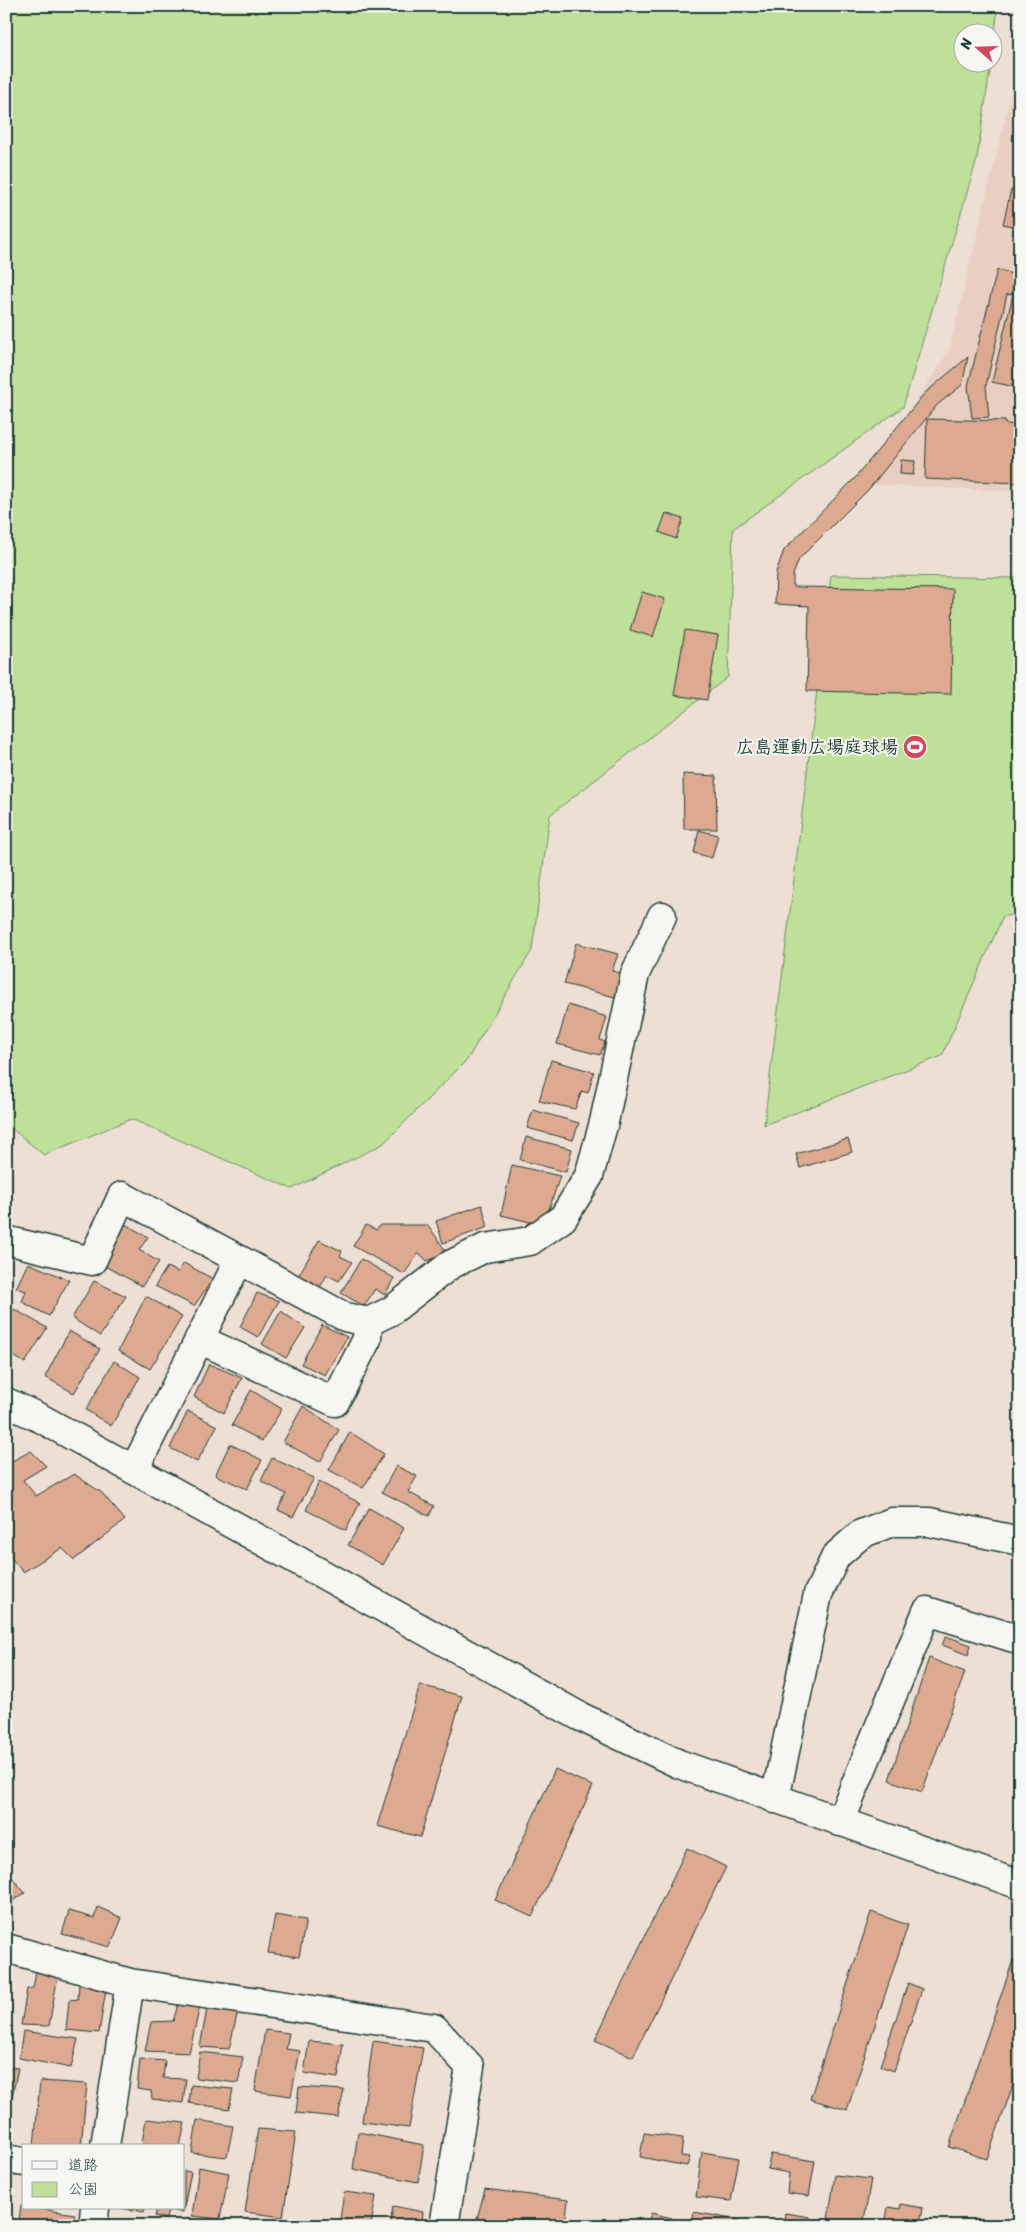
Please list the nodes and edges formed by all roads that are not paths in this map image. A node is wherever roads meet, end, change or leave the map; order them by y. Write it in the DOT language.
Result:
graph roads {
  1 [pos="662,916"];
  2 [pos="6,1240"];
  3 [pos="239,1260"];
  4 [pos="368,1322"];
  5 [pos="199,1338"];
  6 [pos="6,1402"];
  7 [pos="134,1470"];
  8 [pos="1020,1541"];
  9 [pos="1020,1640"];
  10 [pos="775,1798"];
  11 [pos="840,1822"];
  12 [pos="1020,1885"];
  13 [pos="6,1948"];
  14 [pos="130,1983"];
  15 [pos="105,2144"];
  16 [pos="6,2159"];
  17 [pos="22,2162"];
  18 [pos="95,2210"];
  19 [pos="92,2226"];
  20 [pos="444,2226"];
  1 -- 4 [label="street"];
  2 -- 3 [label="street"];
  3 -- 4 [label="street"];
  3 -- 5 [label="street"];
  4 -- 5 [label="street"];
  5 -- 7 [label="street"];
  6 -- 7 [label="street"];
  7 -- 10 [label="street"];
  8 -- 10 [label="street"];
  9 -- 11 [label="street"];
  10 -- 11 [label="street"];
  11 -- 12 [label="street"];
  13 -- 14 [label="street"];
  14 -- 15 [label="street"];
  14 -- 20 [label="street"];
  16 -- 17 [label="street"];
  18 -- 19 [label="street"];
}
